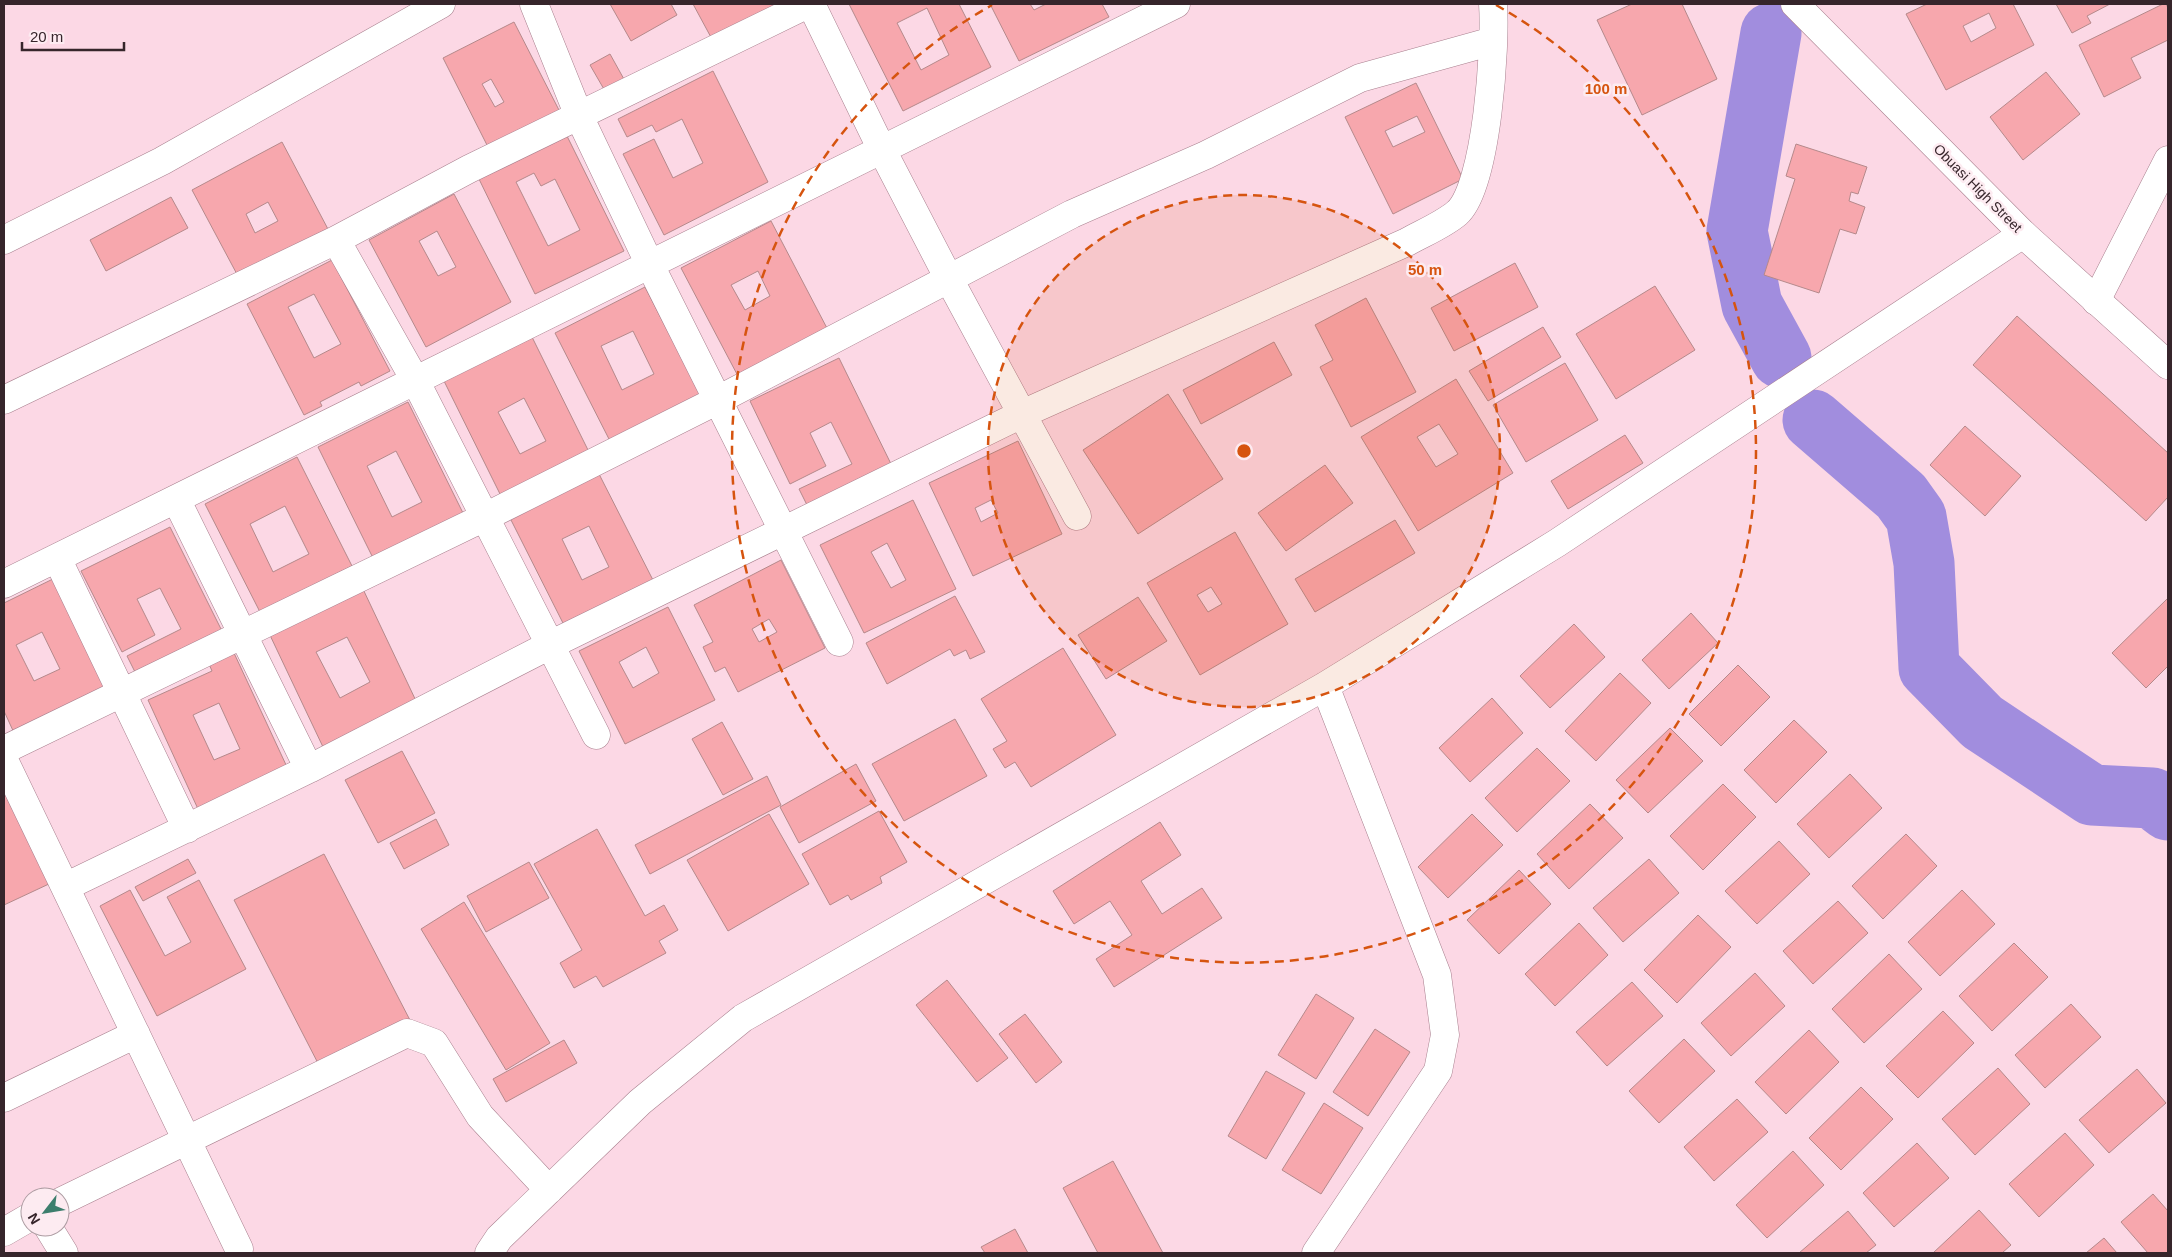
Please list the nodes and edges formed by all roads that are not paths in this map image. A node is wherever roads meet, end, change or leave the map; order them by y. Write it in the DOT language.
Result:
graph roads {
  1 [pos="441,4"];
  2 [pos="534,4"];
  3 [pos="810,4"];
  4 [pos="1176,4"];
  5 [pos="1493,4"];
  6 [pos="1795,4"];
  7 [pos="1131,14"];
  8 [pos="1493,41"];
  9 [pos="579,116"];
  10 [pos="882,150"];
  11 [pos="2168,160"];
  12 [pos="2023,234"];
  13 [pos="4,240"];
  14 [pos="336,240"];
  15 [pos="650,265"];
  16 [pos="948,279"];
  17 [pos="2096,301"];
  18 [pos="2168,365"];
  19 [pos="416,380"];
  20 [pos="4,400"];
  21 [pos="718,400"];
  22 [pos="1022,414"];
  23 [pos="176,499"];
  24 [pos="1077,516"];
  25 [pos="485,517"];
  26 [pos="784,532"];
  27 [pos="57,558"];
  28 [pos="4,584"];
  29 [pos="242,635"];
  30 [pos="839,642"];
  31 [pos="550,645"];
  32 [pos="1325,686"];
  33 [pos="123,692"];
  34 [pos="596,735"];
  35 [pos="4,750"];
  36 [pos="4,760"];
  37 [pos="309,769"];
  38 [pos="187,829"];
  39 [pos="65,887"];
  40 [pos="136,1034"];
  41 [pos="4,1098"];
  42 [pos="188,1142"];
  43 [pos="549,1190"];
  44 [pos="70,1197"];
  45 [pos="20,1223"];
  46 [pos="4,1232"];
  47 [pos="54,1237"];
  48 [pos="239,1249"];
  49 [pos="64,1253"];
  50 [pos="489,1253"];
  51 [pos="1316,1253"];
  1 -- 13 [label="street"];
  2 -- 9 [label="street"];
  3 -- 9 [label="street"];
  3 -- 10 [label="street"];
  4 -- 7 [label="street"];
  5 -- 8 [label="street"];
  6 -- 12 [label="street, Obuasi High Street"];
  7 -- 10 [label="street"];
  8 -- 16 [label="street"];
  8 -- 22 [label="street"];
  9 -- 14 [label="street"];
  9 -- 15 [label="street"];
  10 -- 15 [label="street"];
  10 -- 16 [label="street"];
  11 -- 17 [label="street"];
  12 -- 17 [label="street, Obuasi High Street"];
  12 -- 32 [label="street"];
  14 -- 19 [label="street"];
  14 -- 20 [label="street"];
  15 -- 19 [label="street"];
  15 -- 21 [label="street"];
  16 -- 21 [label="street"];
  16 -- 22 [label="street"];
  17 -- 18 [label="street, Obuasi High Street"];
  19 -- 23 [label="street"];
  19 -- 25 [label="street"];
  21 -- 25 [label="street"];
  21 -- 26 [label="street"];
  22 -- 24 [label="street"];
  22 -- 26 [label="street"];
  23 -- 27 [label="street"];
  23 -- 29 [label="street"];
  25 -- 29 [label="street"];
  25 -- 31 [label="street"];
  26 -- 30 [label="street"];
  26 -- 31 [label="street"];
  27 -- 28 [label="street"];
  27 -- 33 [label="street"];
  29 -- 33 [label="street"];
  29 -- 37 [label="street"];
  31 -- 34 [label="street"];
  31 -- 37 [label="street"];
  32 -- 43 [label="street"];
  32 -- 51 [label="street"];
  33 -- 35 [label="street"];
  33 -- 38 [label="street"];
  36 -- 39 [label="street"];
  37 -- 38 [label="street"];
  38 -- 39 [label="street"];
  39 -- 40 [label="street"];
  40 -- 41 [label="street"];
  40 -- 42 [label="street"];
  42 -- 43 [label="street"];
  42 -- 44 [label="street"];
  42 -- 48 [label="street"];
  43 -- 50 [label="street"];
  45 -- 46 [label="street"];
  47 -- 49 [label="street"];
}
